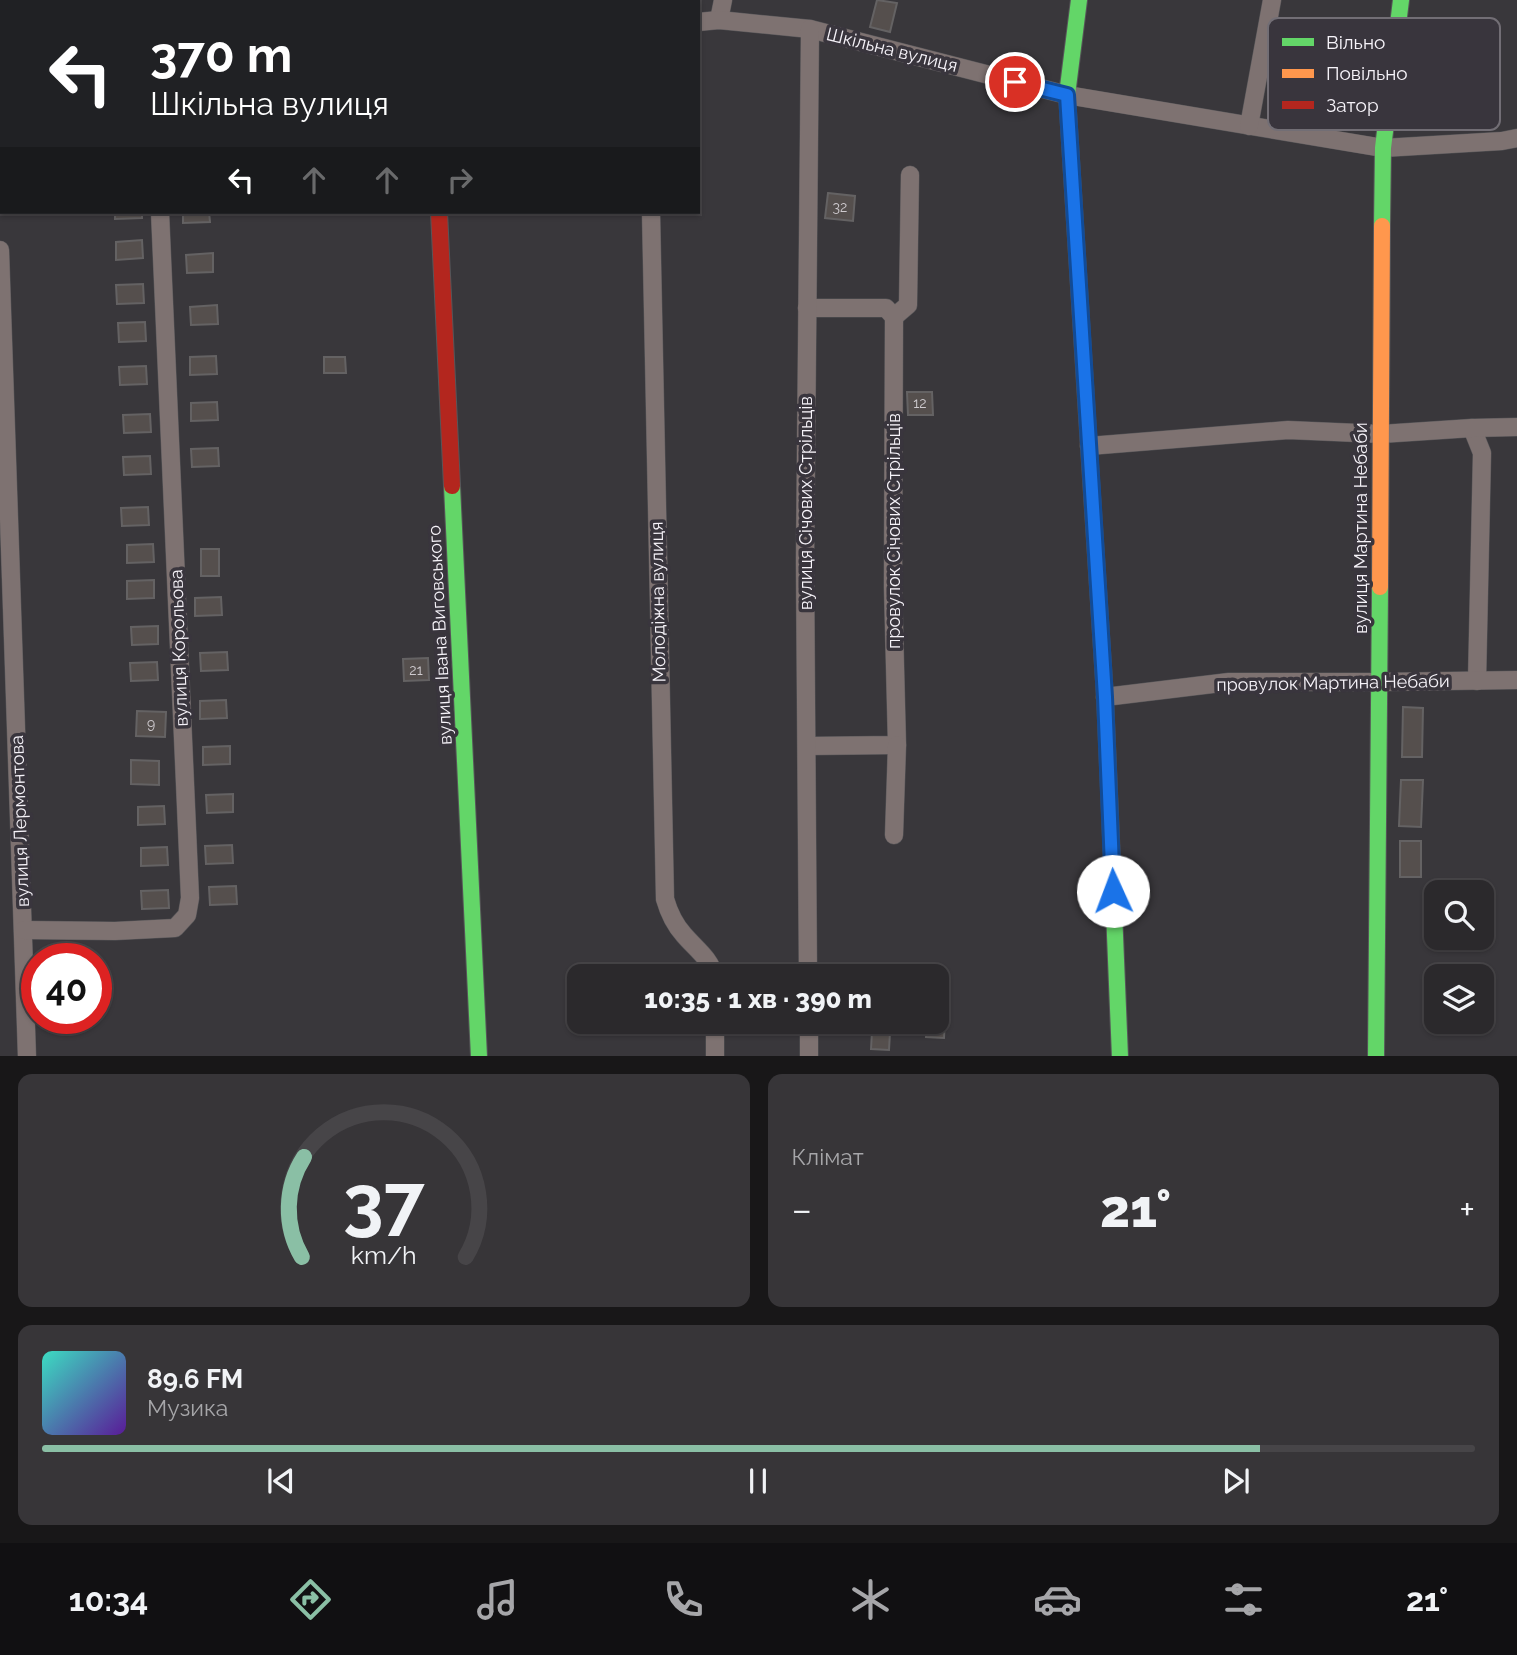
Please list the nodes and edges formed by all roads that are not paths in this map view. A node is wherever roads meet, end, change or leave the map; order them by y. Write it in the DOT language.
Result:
graph roads {
  1 [pos="723,0"];
  2 [pos="1079,0"];
  3 [pos="1272,0"];
  4 [pos="1401,0"];
  5 [pos="1269,18"];
  6 [pos="1399,18"];
  7 [pos="719,20"];
  8 [pos="1268,22"];
  9 [pos="700,23"];
  10 [pos="810,29"];
  11 [pos="1067,95"];
  12 [pos="1249,125"];
  13 [pos="1268,128"];
  14 [pos="1278,130"];
  15 [pos="1384,130"];
  16 [pos="1517,138"];
  17 [pos="1382,148"];
  18 [pos="910,175"];
  19 [pos="160,214"];
  20 [pos="439,214"];
  21 [pos="651,214"];
  22 [pos="0,250"];
  23 [pos="807,308"];
  24 [pos="894,317"];
  25 [pos="1517,427"];
  26 [pos="1472,428"];
  27 [pos="1381,434"];
  28 [pos="1089,446"];
  29 [pos="1517,680"];
  30 [pos="1477,681"];
  31 [pos="1380,682"];
  32 [pos="1105,697"];
  33 [pos="897,745"];
  34 [pos="807,746"];
  35 [pos="894,835"];
  36 [pos="24,930"];
  37 [pos="710,964"];
  38 [pos="808,964"];
  39 [pos="715,1034"];
  40 [pos="809,1034"];
  41 [pos="27,1056"];
  42 [pos="479,1056"];
  43 [pos="715,1056"];
  44 [pos="809,1056"];
  45 [pos="1120,1056"];
  46 [pos="1376,1056"];
  1 -- 7 [label="street"];
  2 -- 11 [label="street"];
  3 -- 5 [label="street"];
  4 -- 6 [label="street, вулиця Мартина Небаби"];
  7 -- 9 [label="street, Шкільна вулиця"];
  7 -- 10 [label="street, Шкільна вулиця"];
  8 -- 12 [label="street"];
  10 -- 11 [label="street, Шкільна вулиця"];
  10 -- 23 [label="street, вулиця Січових Стрільців"];
  11 -- 12 [label="street, Шкільна вулиця"];
  11 -- 28 [label="street"];
  12 -- 13 [label="street, Шкільна вулиця"];
  14 -- 17 [label="street, Шкільна вулиця"];
  15 -- 17 [label="street, вулиця Мартина Небаби"];
  16 -- 17 [label="street, Шкільна вулиця"];
  17 -- 27 [label="street, вулиця Мартина Небаби"];
  18 -- 24 [label="street, провулок Січових Стрільців"];
  19 -- 36 [label="street, вулиця Корольова"];
  20 -- 42 [label="street, вулиця Івана Виговського"];
  21 -- 37 [label="street, Молодіжна вулиця"];
  22 -- 36 [label="street, вулиця Лермонтова"];
  23 -- 24 [label="street"];
  23 -- 34 [label="street, вулиця Січових Стрільців"];
  24 -- 33 [label="street, провулок Січових Стрільців"];
  25 -- 26 [label="street"];
  26 -- 27 [label="street"];
  26 -- 30 [label="street"];
  27 -- 28 [label="street"];
  27 -- 31 [label="street, вулиця Мартина Небаби"];
  28 -- 32 [label="street"];
  29 -- 30 [label="street, провулок Мартина Небаби"];
  30 -- 31 [label="street, провулок Мартина Небаби"];
  31 -- 32 [label="street, провулок Мартина Небаби"];
  31 -- 46 [label="street, вулиця Мартина Небаби"];
  32 -- 45 [label="street"];
  33 -- 34 [label="street"];
  33 -- 35 [label="street, провулок Січових Стрільців"];
  34 -- 38 [label="street, вулиця Січових Стрільців"];
  36 -- 41 [label="street, вулиця Лермонтова"];
  39 -- 43 [label="street"];
  40 -- 44 [label="street"];
}
